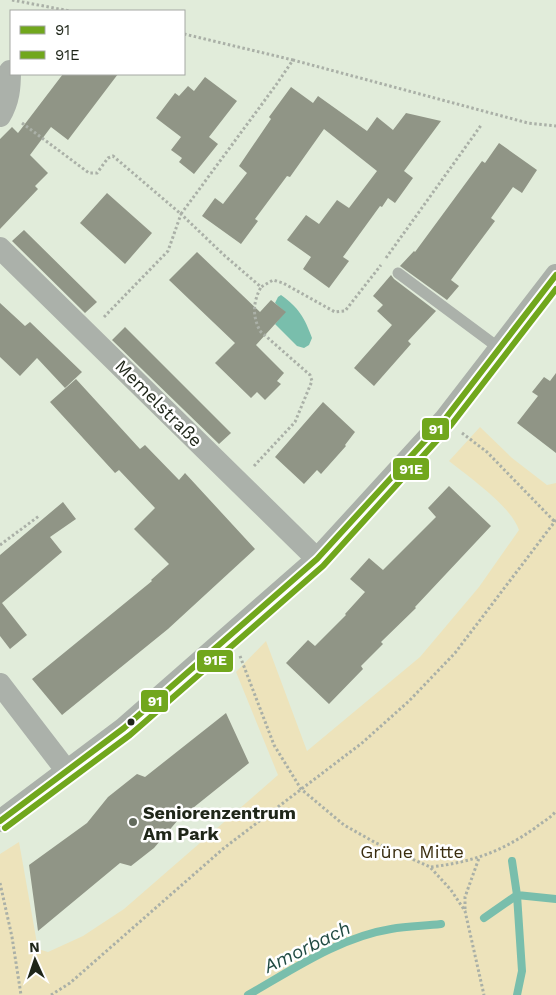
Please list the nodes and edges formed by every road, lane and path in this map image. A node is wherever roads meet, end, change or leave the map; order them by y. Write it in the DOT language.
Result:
graph roads {
  1 [pos="12,0"];
  2 [pos="65,10"];
  3 [pos="185,34"];
  4 [pos="293,60"];
  5 [pos="10,71"];
  6 [pos="3,111"];
  7 [pos="482,124"];
  8 [pos="556,126"];
  9 [pos="181,214"];
  10 [pos="0,248"];
  11 [pos="398,273"];
  12 [pos="556,275"];
  13 [pos="261,287"];
  14 [pos="87,333"];
  15 [pos="499,348"];
  16 [pos="445,419"];
  17 [pos="238,483"];
  18 [pos="39,516"];
  19 [pos="556,521"];
  20 [pos="0,545"];
  21 [pos="317,559"];
  22 [pos="231,633"];
  23 [pos="0,684"];
  24 [pos="66,770"];
  25 [pos="301,789"];
  26 [pos="556,811"];
  27 [pos="0,821"];
  28 [pos="480,858"];
  29 [pos="430,867"];
  30 [pos="0,883"];
  31 [pos="465,911"];
  32 [pos="21,995"];
  33 [pos="51,995"];
  34 [pos="484,995"];
  1 -- 2 [label="path"];
  3 -- 4 [label="path"];
  4 -- 8 [label="path"];
  4 -- 9 [label="path"];
  5 -- 6 [label="street"];
  6 -- 9 [label="path"];
  7 -- 13 [label="path"];
  9 -- 13 [label="path"];
  9 -- 14 [label="path"];
  10 -- 14 [label="street, Memelstraße"];
  11 -- 15 [label="lane"];
  12 -- 15 [label="street"];
  13 -- 17 [label="path"];
  14 -- 17 [label="street, Memelstraße"];
  15 -- 16 [label="street"];
  16 -- 19 [label="path"];
  16 -- 21 [label="street"];
  17 -- 21 [label="street, Memelstraße"];
  18 -- 20 [label="path"];
  19 -- 25 [label="path"];
  21 -- 22 [label="street"];
  22 -- 24 [label="street"];
  22 -- 25 [label="path"];
  23 -- 24 [label="street"];
  24 -- 27 [label="street"];
  25 -- 29 [label="path"];
  25 -- 33 [label="path"];
  26 -- 28 [label="path"];
  28 -- 29 [label="path"];
  28 -- 31 [label="path"];
  29 -- 31 [label="path"];
  30 -- 32 [label="path"];
  31 -- 34 [label="path"];
}
